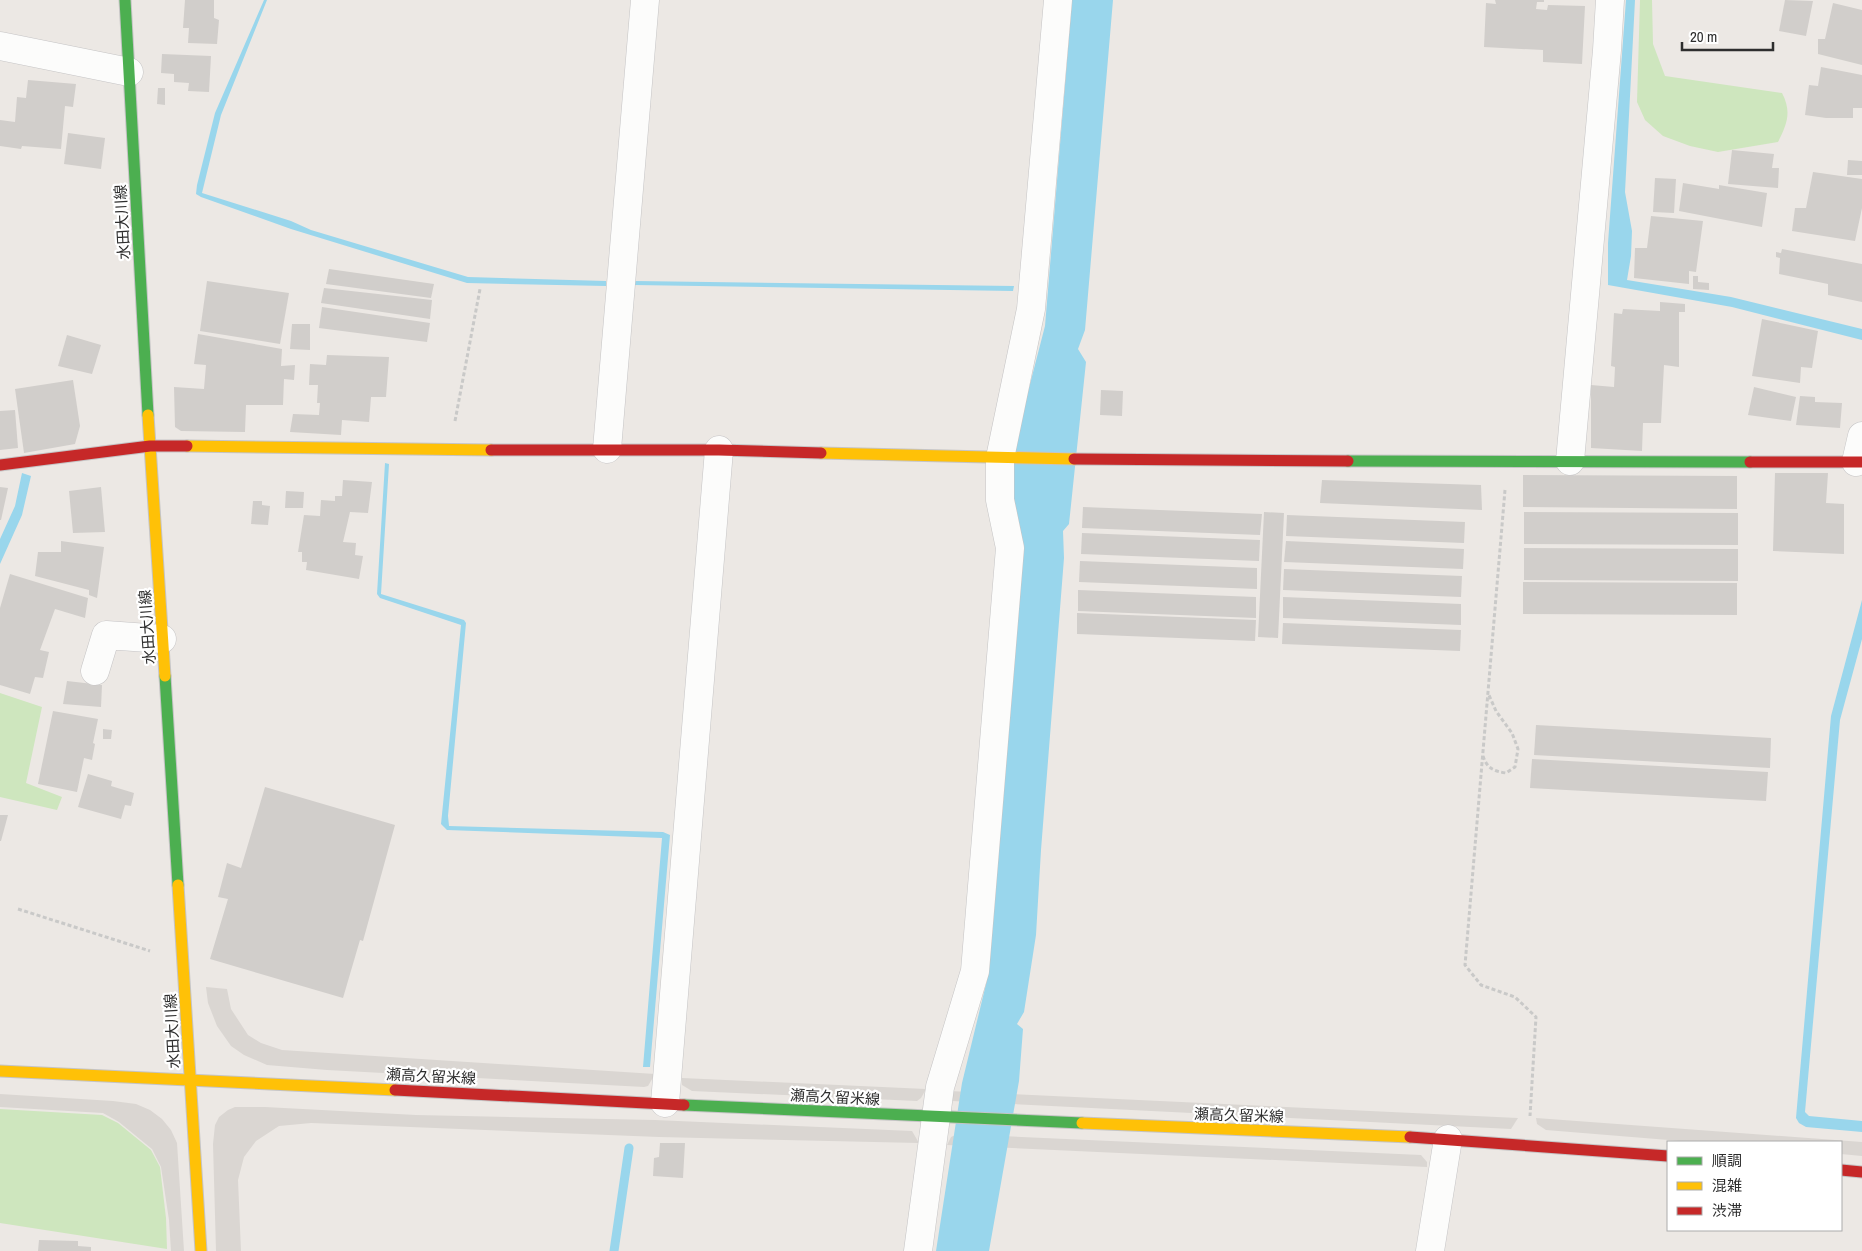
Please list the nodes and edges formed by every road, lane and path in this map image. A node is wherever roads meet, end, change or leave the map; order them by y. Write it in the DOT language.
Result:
graph roads {
  1 [pos="124,0"];
  2 [pos="645,0"];
  3 [pos="1058,0"];
  4 [pos="1610,0"];
  5 [pos="0,46"];
  6 [pos="129,72"];
  7 [pos="480,289"];
  8 [pos="1862,436"];
  9 [pos="150,446"];
  10 [pos="607,448"];
  11 [pos="450,450"];
  12 [pos="719,450"];
  13 [pos="1005,458"];
  14 [pos="1507,461"];
  15 [pos="1570,461"];
  16 [pos="1859,462"];
  17 [pos="0,466"];
  18 [pos="162,639"];
  19 [pos="95,671"];
  20 [pos="1487,690"];
  21 [pos="1482,754"];
  22 [pos="18,909"];
  23 [pos="150,951"];
  24 [pos="0,1071"];
  25 [pos="189,1079"];
  26 [pos="665,1103"];
  27 [pos="937,1117"];
  28 [pos="1448,1139"];
  29 [pos="1528,1144"];
  30 [pos="1667,1156"];
  31 [pos="1842,1170"];
  32 [pos="1862,1172"];
  33 [pos="201,1251"];
  34 [pos="918,1251"];
  35 [pos="1430,1251"];
  1 -- 6 [label="main road, 水田大川線"];
  2 -- 10 [label="street"];
  3 -- 13 [label="street"];
  4 -- 15 [label="street"];
  5 -- 6 [label="street"];
  6 -- 9 [label="main road, 水田大川線"];
  7 -- 11 [label="path"];
  8 -- 16 [label="street"];
  9 -- 11 [label="main road"];
  9 -- 17 [label="main road"];
  9 -- 18 [label="main road, 水田大川線"];
  10 -- 11 [label="main road"];
  10 -- 12 [label="main road"];
  12 -- 13 [label="main road"];
  12 -- 26 [label="street"];
  13 -- 14 [label="main road"];
  13 -- 27 [label="street"];
  14 -- 15 [label="main road"];
  14 -- 20 [label="path"];
  15 -- 16 [label="main road"];
  18 -- 19 [label="street"];
  18 -- 25 [label="main road, 水田大川線"];
  20 -- 21 [label="path"];
  20 -- 21 [label="path"];
  21 -- 29 [label="path"];
  22 -- 23 [label="path"];
  24 -- 25 [label="main road, 瀬高久留米線"];
  25 -- 26 [label="main road, 瀬高久留米線"];
  25 -- 33 [label="main road, 水田大川線"];
  26 -- 27 [label="main road, 瀬高久留米線"];
  27 -- 28 [label="main road, 瀬高久留米線"];
  27 -- 34 [label="street"];
  28 -- 29 [label="main road, 瀬高久留米線"];
  28 -- 35 [label="street"];
  29 -- 30 [label="main road, 瀬高久留米線"];
  31 -- 32 [label="main road"];
}
